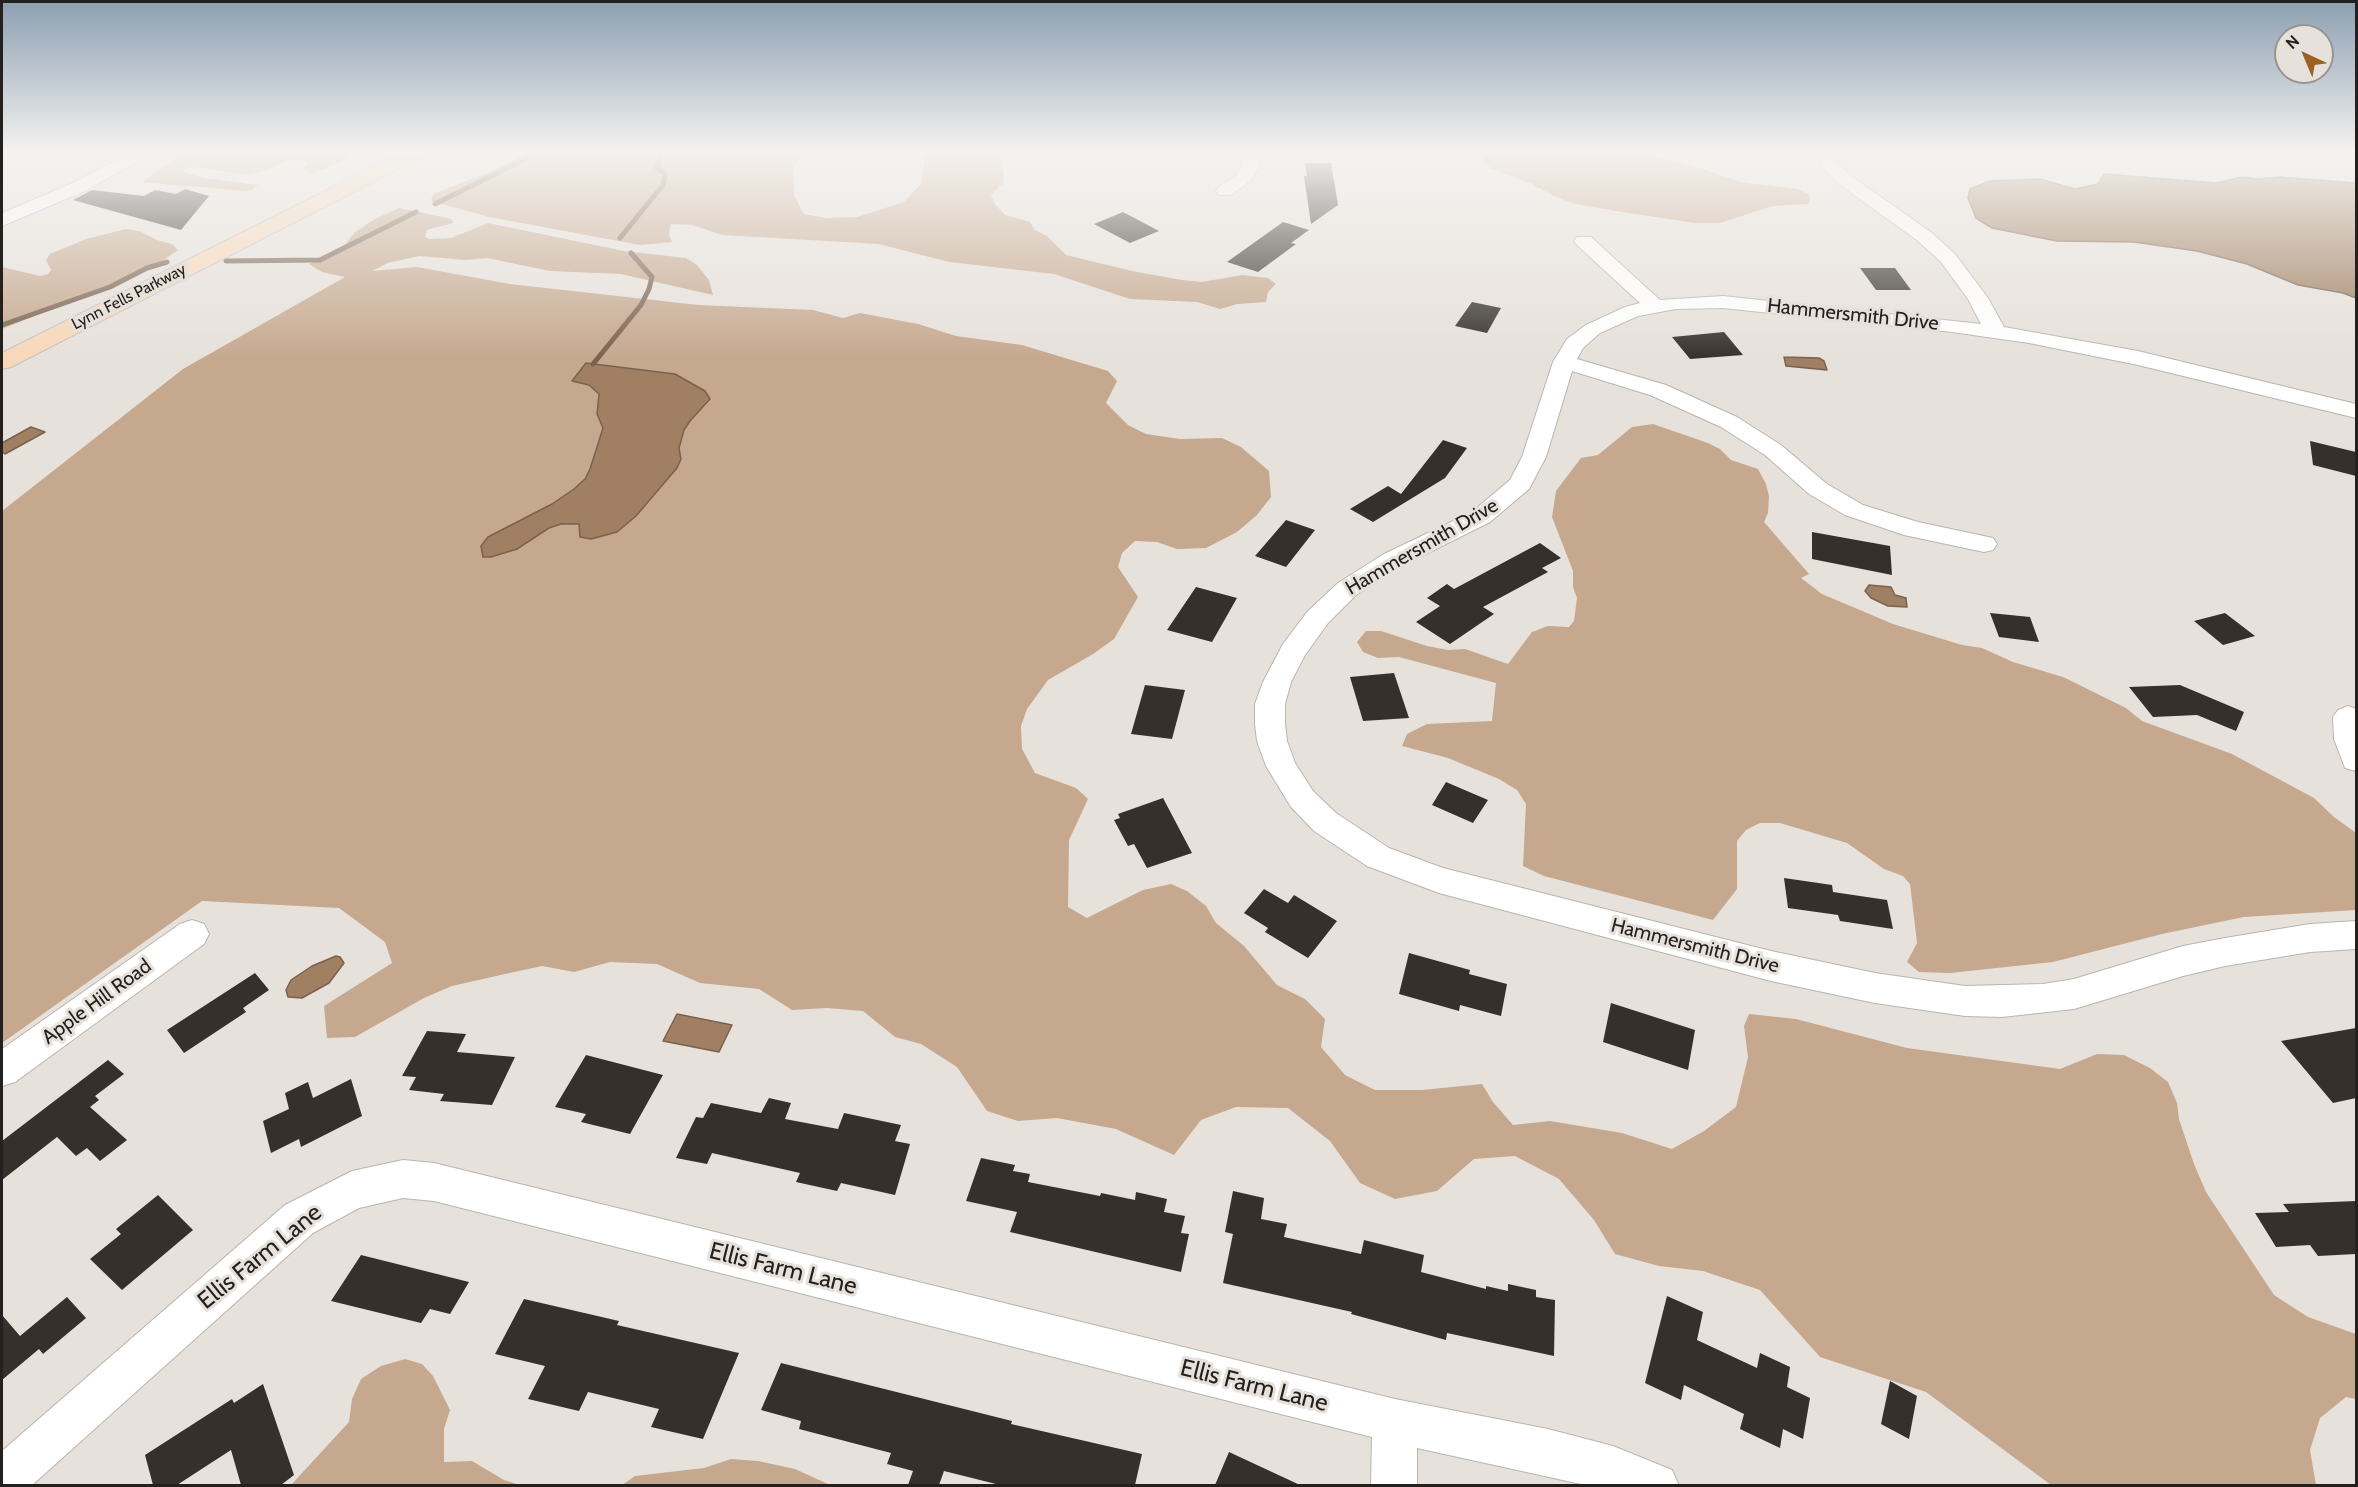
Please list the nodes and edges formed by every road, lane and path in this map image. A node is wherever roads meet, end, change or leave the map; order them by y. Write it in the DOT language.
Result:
graph roads {
  1 [pos="280,221"];
  2 [pos="1903,221"];
  3 [pos="1584,241"];
  4 [pos="1655,306"];
  5 [pos="1996,332"];
  6 [pos="2,362"];
  7 [pos="1563,362"];
  8 [pos="2356,411"];
  9 [pos="1984,544"];
  10 [pos="2348,717"];
  11 [pos="2356,760"];
  12 [pos="192,934"];
  13 [pos="2356,935"];
  14 [pos="2,1070"];
  15 [pos="1395,1421"];
  16 [pos="2,1481"];
  17 [pos="1395,1485"];
  18 [pos="1656,1485"];
  1 -- 6 [label="main road, Lynn Fells Parkway"];
  2 -- 5 [label="street"];
  3 -- 4 [label="street"];
  4 -- 5 [label="street, Hammersmith Drive"];
  4 -- 7 [label="street, Hammersmith Drive"];
  5 -- 8 [label="street, Hammersmith Drive"];
  7 -- 9 [label="street"];
  7 -- 13 [label="street, Hammersmith Drive"];
  10 -- 11 [label="street"];
  12 -- 14 [label="street, Apple Hill Road"];
  15 -- 16 [label="street, Ellis Farm Lane"];
  15 -- 17 [label="street"];
  15 -- 18 [label="street, Ellis Farm Lane"];
}
